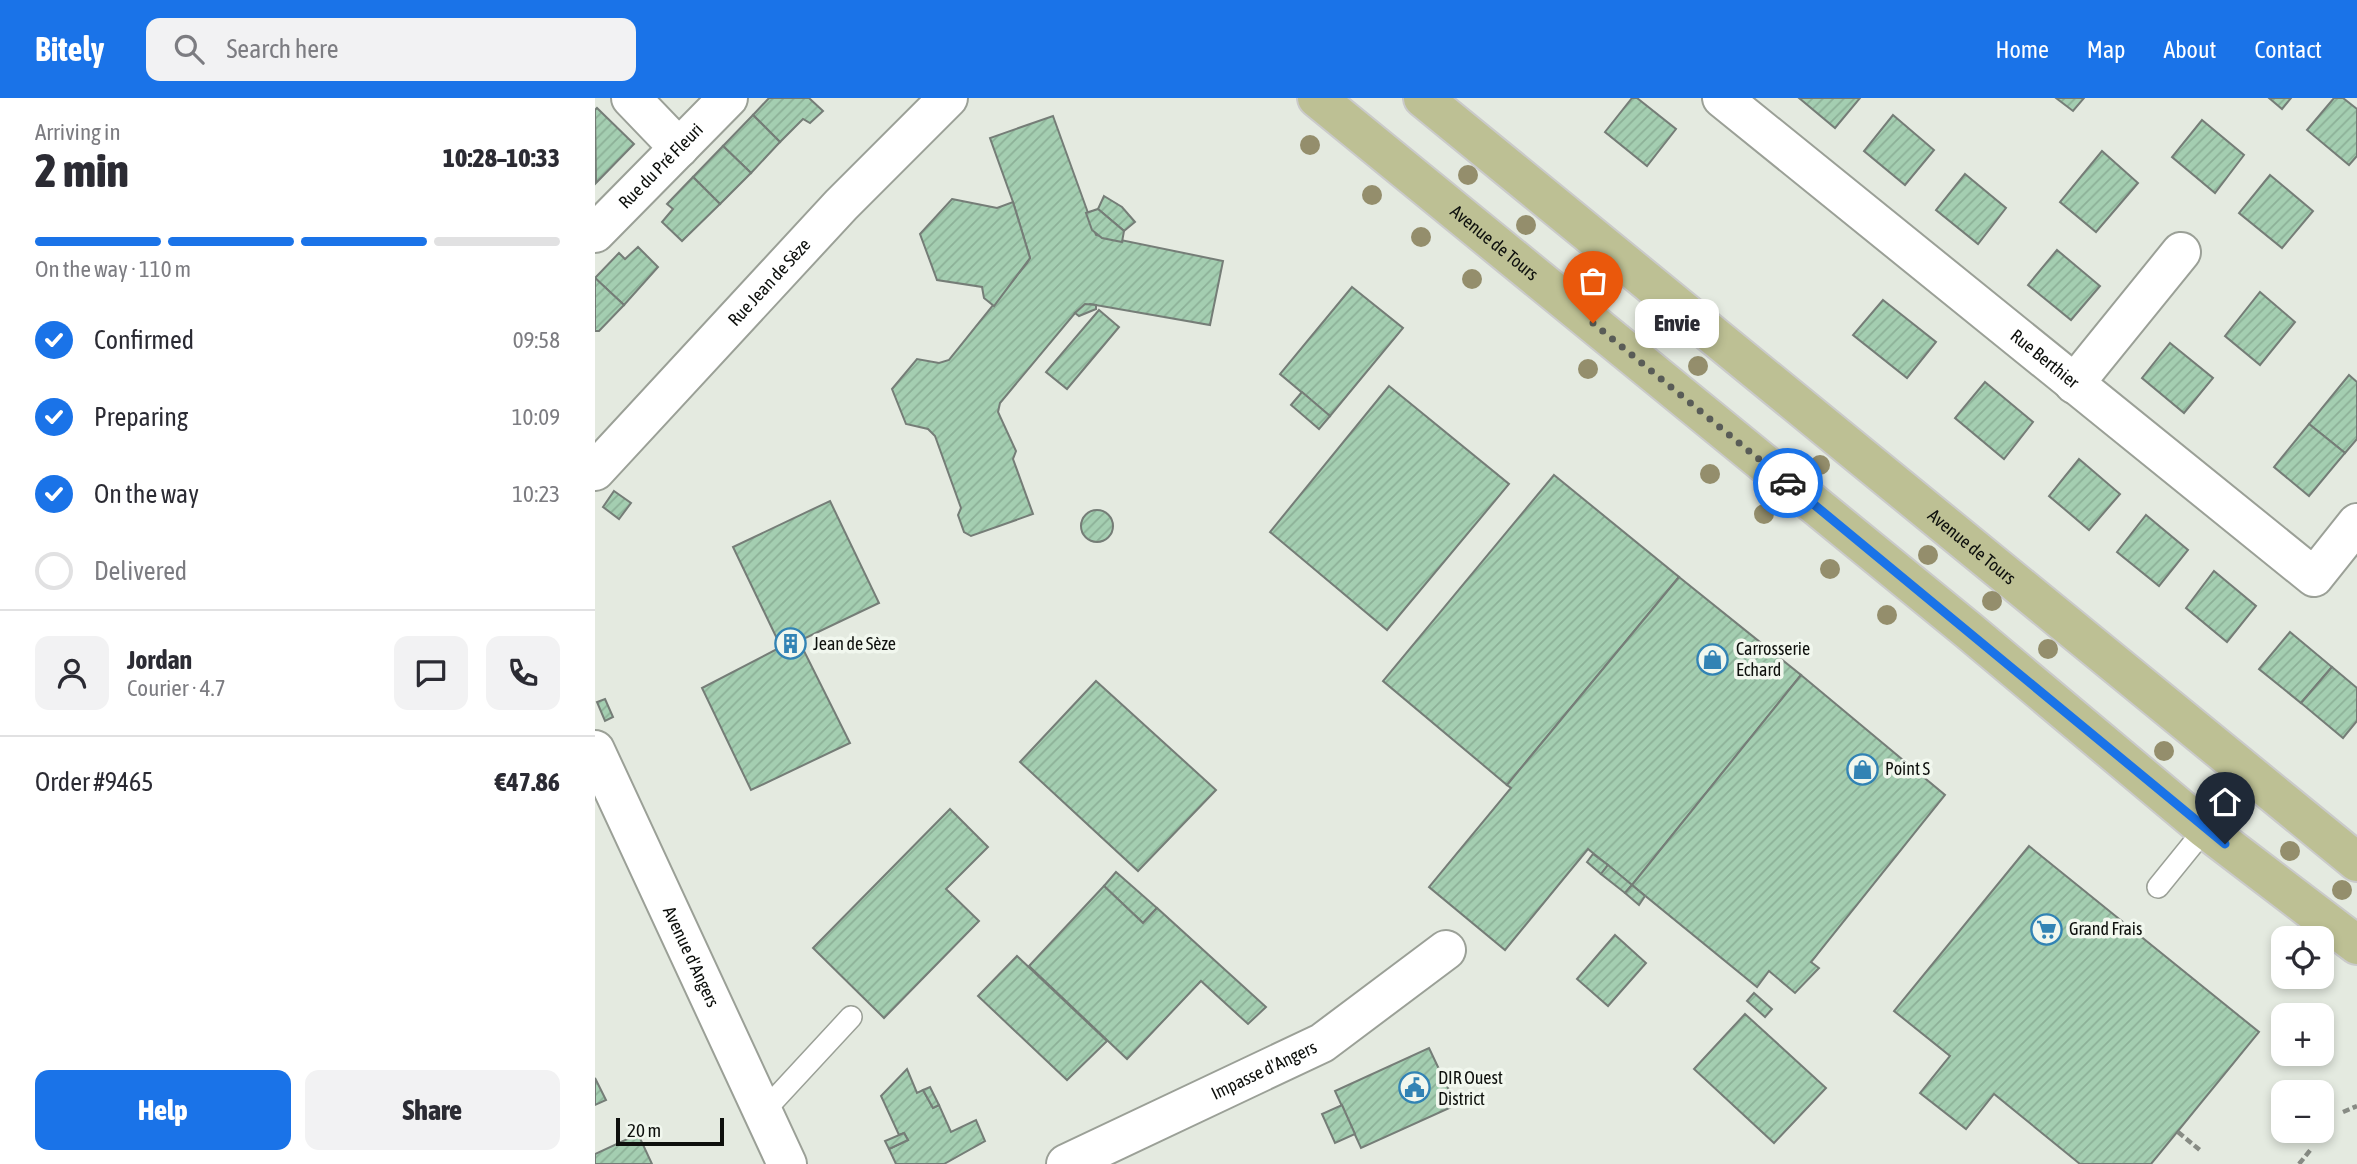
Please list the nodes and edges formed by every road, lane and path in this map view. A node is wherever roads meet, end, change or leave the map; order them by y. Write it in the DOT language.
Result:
graph roads {
  1 [pos="631,98"];
  2 [pos="948,98"];
  3 [pos="1317,98"];
  4 [pos="1423,98"];
  5 [pos="1722,98"];
  6 [pos="718,101"];
  7 [pos="679,148"];
  8 [pos="595,233"];
  9 [pos="2181,252"];
  10 [pos="2074,384"];
  11 [pos="595,471"];
  12 [pos="2357,523"];
  13 [pos="595,750"];
  14 [pos="2204,829"];
  15 [pos="2357,862"];
  16 [pos="2158,887"];
  17 [pos="2357,945"];
  18 [pos="1445,950"];
  19 [pos="852,1017"];
  20 [pos="2357,1106"];
  21 [pos="763,1112"];
  22 [pos="2343,1112"];
  23 [pos="2178,1132"];
  24 [pos="2312,1148"];
  25 [pos="2201,1151"];
  26 [pos="787,1164"];
  27 [pos="1066,1164"];
  28 [pos="2299,1164"];
  1 -- 7 [label="street"];
  2 -- 11 [label="street, Rue Jean de Sèze"];
  3 -- 14 [label="main road, Avenue de Tours"];
  4 -- 15 [label="main road, Avenue de Tours"];
  5 -- 10 [label="street, Rue Berthier"];
  6 -- 7 [label="street, Rue du Pré Fleuri"];
  7 -- 8 [label="street, Rue du Pré Fleuri"];
  9 -- 10 [label="street"];
  10 -- 12 [label="street, Rue Berthier"];
  13 -- 21 [label="street, Avenue d'Angers"];
  14 -- 16 [label="lane"];
  14 -- 17 [label="main road, Avenue de Tours"];
  18 -- 27 [label="street, Impasse d'Angers"];
  19 -- 21 [label="lane"];
  20 -- 22 [label="path"];
  21 -- 26 [label="street, Avenue d'Angers"];
  23 -- 25 [label="path"];
  24 -- 28 [label="path"];
}
